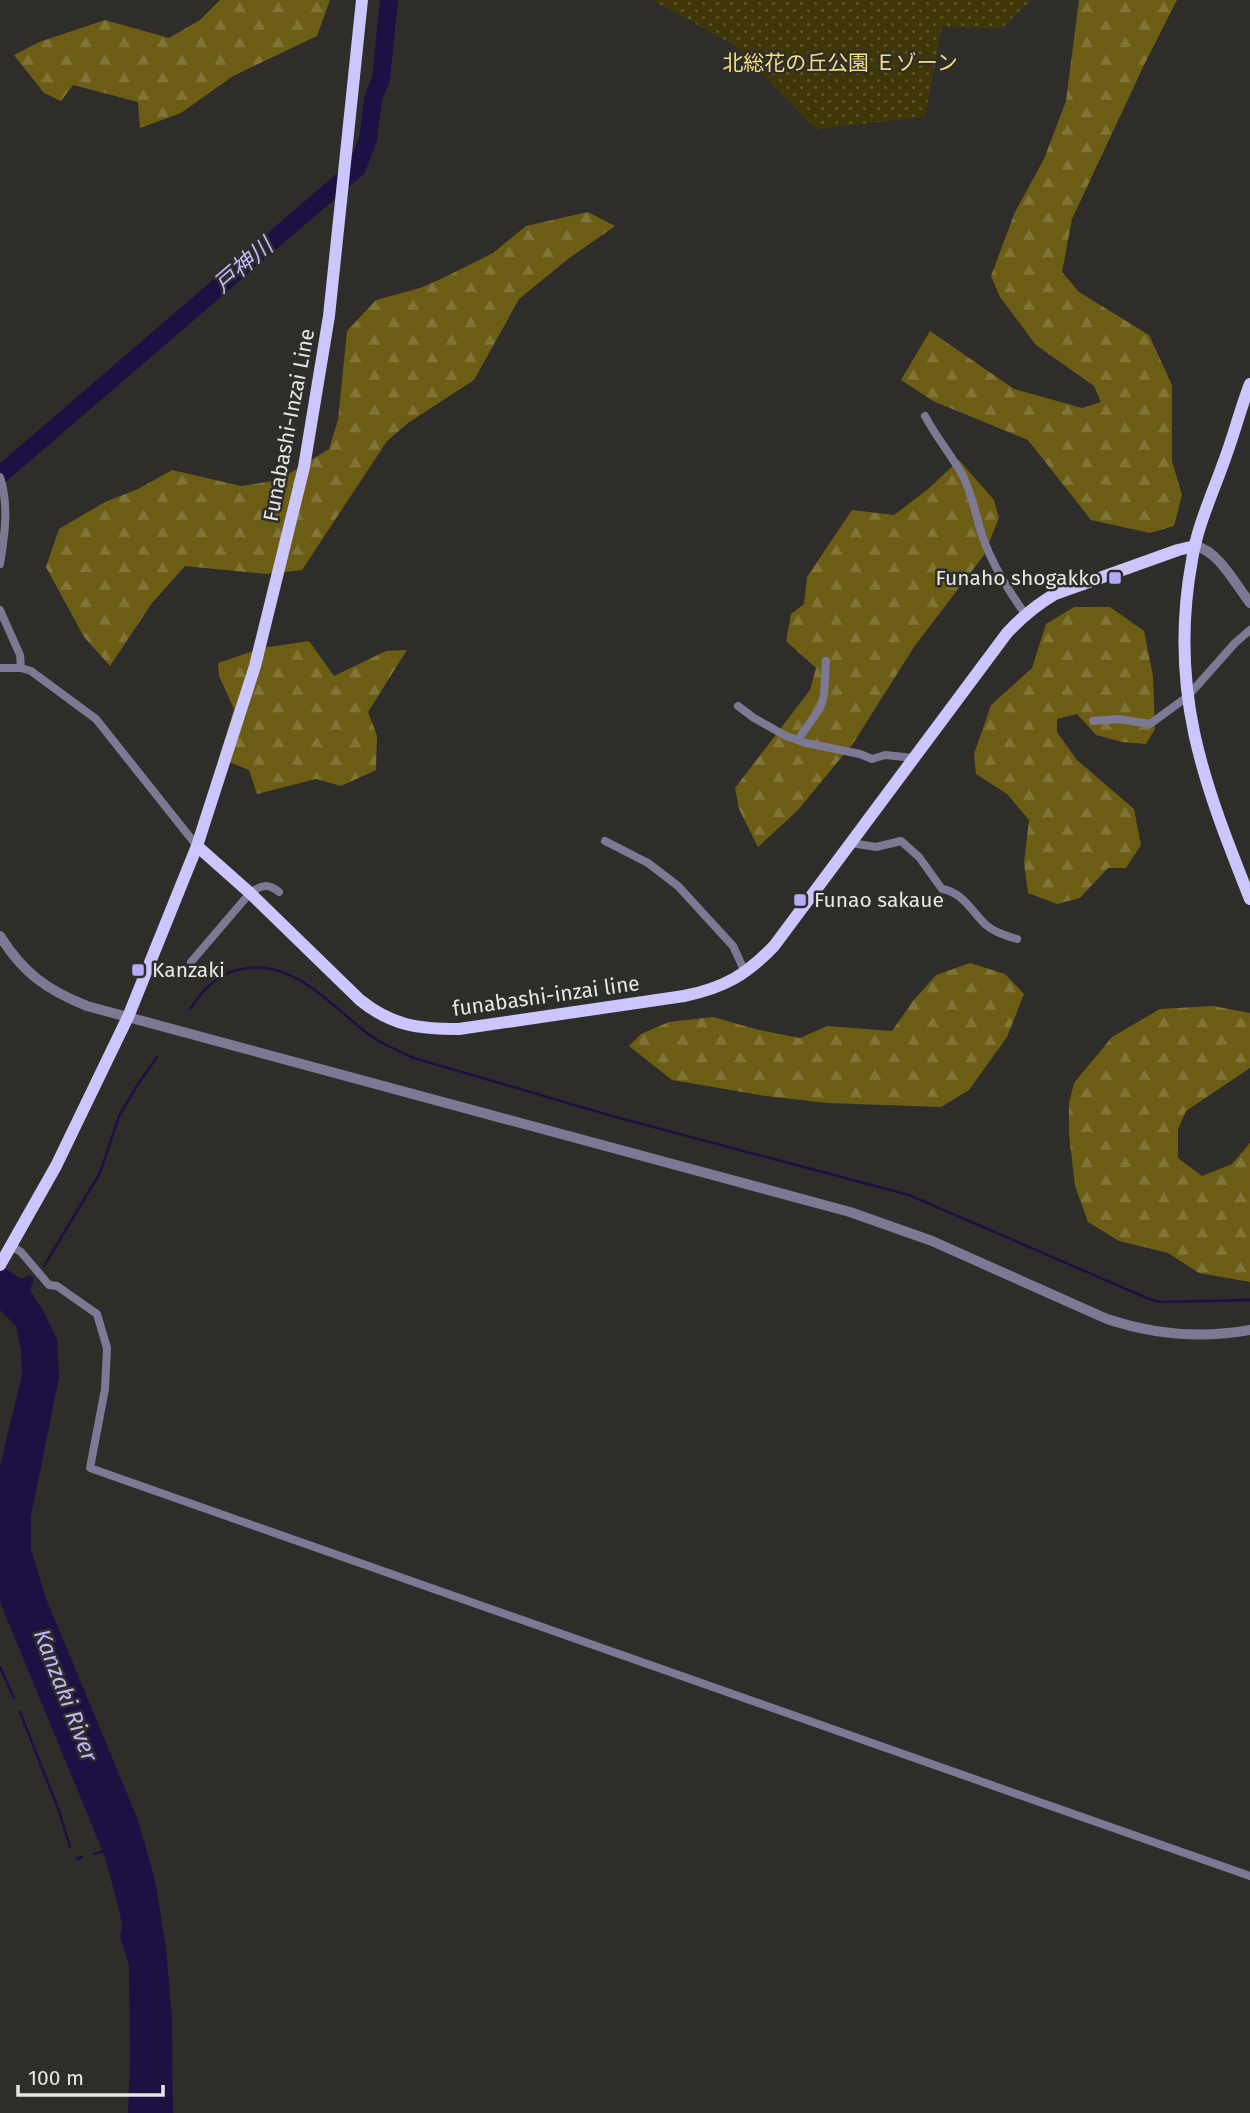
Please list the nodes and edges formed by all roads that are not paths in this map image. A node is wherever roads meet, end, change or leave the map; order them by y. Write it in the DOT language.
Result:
graph roads {
  1 [pos="362,0"];
  2 [pos="1250,384"];
  3 [pos="925,416"];
  4 [pos="1,481"];
  5 [pos="1195,546"];
  6 [pos="0,564"];
  7 [pos="1250,603"];
  8 [pos="0,610"];
  9 [pos="1025,614"];
  10 [pos="1250,630"];
  11 [pos="825,661"];
  12 [pos="0,668"];
  13 [pos="21,668"];
  14 [pos="1187,697"];
  15 [pos="738,706"];
  16 [pos="1093,721"];
  17 [pos="798,740"];
  18 [pos="914,758"];
  19 [pos="605,841"];
  20 [pos="851,843"];
  21 [pos="197,846"];
  22 [pos="279,892"];
  23 [pos="250,893"];
  24 [pos="1250,899"];
  25 [pos="0,936"];
  26 [pos="1017,939"];
  27 [pos="191,962"];
  28 [pos="745,972"];
  29 [pos="128,1017"];
  30 [pos="10,1247"];
  31 [pos="0,1265"];
  32 [pos="1250,1330"];
  33 [pos="1250,1876"];
  1 -- 21 [label="main road, Funabashi-Inzai Line"];
  2 -- 5 [label="main road"];
  3 -- 9 [label="street"];
  4 -- 6 [label="street"];
  5 -- 7 [label="street"];
  5 -- 9 [label="main road, funabashi-inzai line"];
  5 -- 14 [label="main road"];
  8 -- 13 [label="street"];
  9 -- 18 [label="main road, funabashi-inzai line"];
  10 -- 14 [label="street"];
  11 -- 17 [label="street"];
  12 -- 13 [label="street"];
  13 -- 21 [label="street"];
  14 -- 16 [label="street"];
  14 -- 24 [label="main road"];
  15 -- 17 [label="street"];
  17 -- 18 [label="street"];
  18 -- 20 [label="main road, funabashi-inzai line"];
  19 -- 28 [label="street"];
  20 -- 26 [label="street"];
  20 -- 28 [label="main road, funabashi-inzai line"];
  21 -- 23 [label="main road, funabashi-inzai line"];
  21 -- 29 [label="main road"];
  22 -- 23 [label="street"];
  23 -- 27 [label="street"];
  23 -- 28 [label="main road, funabashi-inzai line"];
  25 -- 29 [label="street"];
  29 -- 30 [label="main road"];
  29 -- 32 [label="street"];
  30 -- 31 [label="main road"];
  30 -- 33 [label="street"];
}
